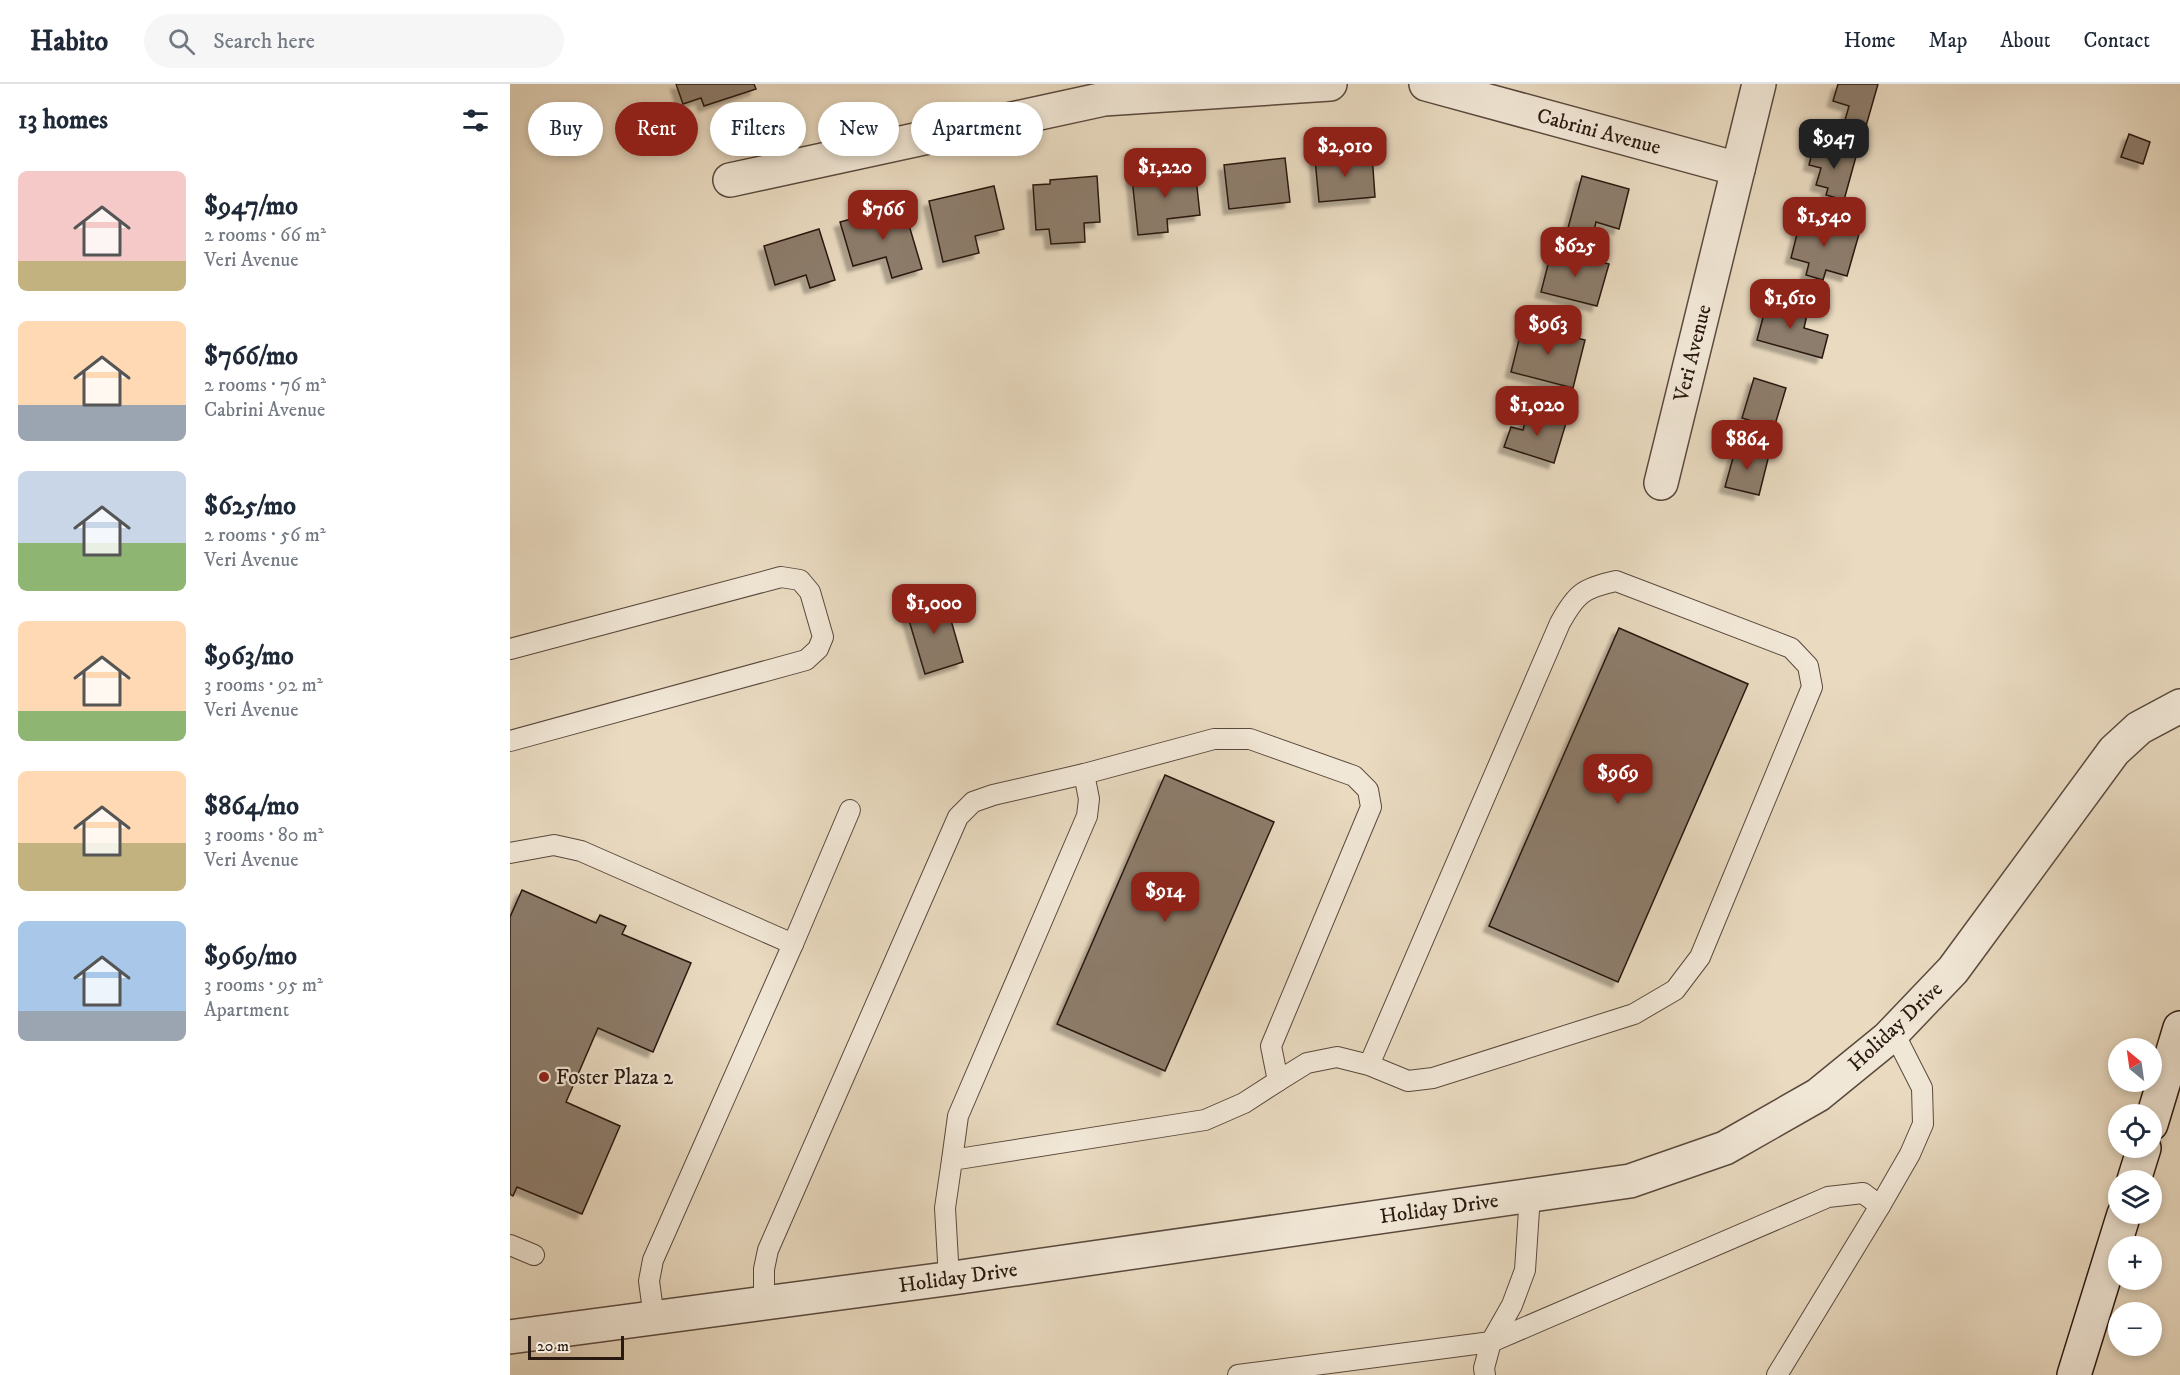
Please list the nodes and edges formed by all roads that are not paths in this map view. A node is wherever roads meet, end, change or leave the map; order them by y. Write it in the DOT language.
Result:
graph roads {
  1 [pos="1330,84"];
  2 [pos="1426,84"];
  3 [pos="1759,84"];
  4 [pos="1738,169"];
  5 [pos="730,180"];
  6 [pos="1661,483"];
  7 [pos="510,649"];
  8 [pos="2180,706"];
  9 [pos="510,741"];
  10 [pos="1084,774"];
  11 [pos="850,810"];
  12 [pos="510,853"];
  13 [pos="793,944"];
  14 [pos="2180,1028"];
  15 [pos="1894,1033"];
  16 [pos="1369,1065"];
  17 [pos="1278,1081"];
  18 [pos="2157,1104"];
  19 [pos="952,1160"];
  20 [pos="1530,1195"];
  21 [pos="1880,1206"];
  22 [pos="2121,1224"];
  23 [pos="510,1245"];
  24 [pos="534,1255"];
  25 [pos="949,1279"];
  26 [pos="764,1303"];
  27 [pos="654,1318"];
  28 [pos="510,1337"];
  29 [pos="1491,1342"];
  30 [pos="1238,1375"];
  31 [pos="1485,1375"];
  32 [pos="1777,1375"];
  33 [pos="2074,1375"];
  1 -- 5 [label="street"];
  2 -- 4 [label="street, Cabrini Avenue"];
  3 -- 4 [label="street, Veri Avenue"];
  4 -- 6 [label="street, Veri Avenue"];
  7 -- 9 [label="lane"];
  8 -- 15 [label="street, Holiday Drive"];
  10 -- 17 [label="lane"];
  10 -- 19 [label="lane"];
  10 -- 26 [label="lane"];
  11 -- 13 [label="lane"];
  12 -- 13 [label="lane"];
  13 -- 27 [label="lane"];
  14 -- 18 [label="street"];
  15 -- 20 [label="street, Holiday Drive"];
  15 -- 21 [label="lane"];
  16 -- 16 [label="lane"];
  16 -- 17 [label="lane"];
  17 -- 19 [label="lane"];
  19 -- 25 [label="lane"];
  20 -- 25 [label="street, Holiday Drive"];
  20 -- 29 [label="lane"];
  21 -- 29 [label="lane"];
  21 -- 32 [label="lane"];
  22 -- 33 [label="street"];
  23 -- 24 [label="lane"];
  25 -- 26 [label="street, Holiday Drive"];
  26 -- 27 [label="street, Holiday Drive"];
  27 -- 28 [label="street, Holiday Drive"];
  29 -- 30 [label="lane"];
  29 -- 31 [label="lane"];
}
